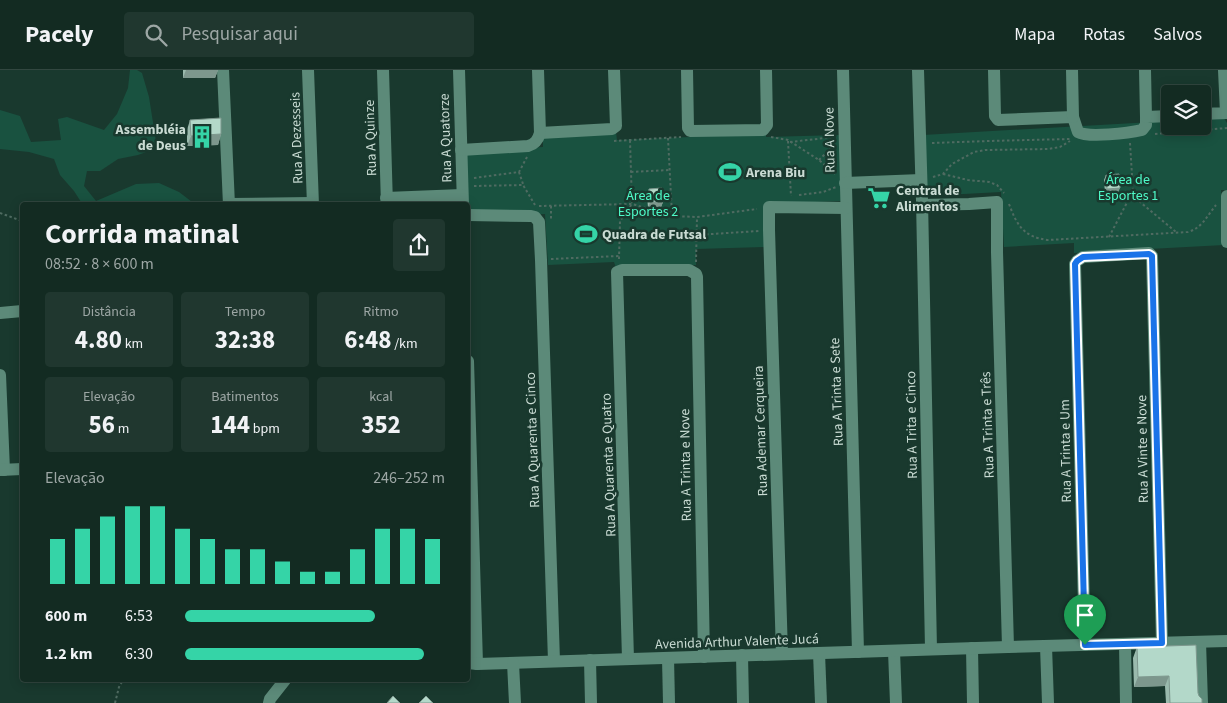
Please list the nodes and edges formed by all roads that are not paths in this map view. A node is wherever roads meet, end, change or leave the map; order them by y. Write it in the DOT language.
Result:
graph roads {
  1 [pos="223,70"];
  2 [pos="308,70"];
  3 [pos="383,70"];
  4 [pos="459,70"];
  5 [pos="538,70"];
  6 [pos="614,70"];
  7 [pos="687,70"];
  8 [pos="766,70"];
  9 [pos="843,70"];
  10 [pos="918,70"];
  11 [pos="994,70"];
  12 [pos="1072,70"];
  13 [pos="1145,70"];
  14 [pos="1224,70"];
  15 [pos="1226,113"];
  16 [pos="1211,114"];
  17 [pos="1161,116"];
  18 [pos="1073,117"];
  19 [pos="1146,117"];
  20 [pos="540,133"];
  21 [pos="461,150"];
  22 [pos="921,180"];
  23 [pos="845,184"];
  24 [pos="462,192"];
  25 [pos="1224,197"];
  26 [pos="386,201"];
  27 [pos="229,202"];
  28 [pos="312,202"];
  29 [pos="922,202"];
  30 [pos="846,208"];
  31 [pos="470,215"];
  32 [pos="1227,242"];
  33 [pos="1080,258"];
  34 [pos="696,274"];
  35 [pos="20,311"];
  36 [pos="0,313"];
  37 [pos="0,375"];
  38 [pos="20,469"];
  39 [pos="2,470"];
  40 [pos="470,512"];
  41 [pos="1200,642"];
  42 [pos="1227,642"];
  43 [pos="1162,643"];
  44 [pos="1125,644"];
  45 [pos="1085,645"];
  46 [pos="1046,646"];
  47 [pos="1008,647"];
  48 [pos="972,648"];
  49 [pos="931,649"];
  50 [pos="894,651"];
  51 [pos="858,652"];
  52 [pos="819,653"];
  53 [pos="782,654"];
  54 [pos="704,656"];
  55 [pos="742,656"];
  56 [pos="668,658"];
  57 [pos="628,659"];
  58 [pos="590,660"];
  59 [pos="554,662"];
  60 [pos="513,663"];
  61 [pos="472,664"];
  62 [pos="283,682"];
  63 [pos="269,703"];
  64 [pos="515,703"];
  65 [pos="591,703"];
  66 [pos="669,703"];
  67 [pos="743,703"];
  68 [pos="820,703"];
  69 [pos="896,703"];
  70 [pos="973,703"];
  71 [pos="1048,703"];
  72 [pos="1126,703"];
  73 [pos="1202,703"];
  1 -- 27 [label="street"];
  2 -- 28 [label="street, Rua A Dezesseis"];
  3 -- 26 [label="street, Rua A Quinze"];
  4 -- 21 [label="street, Rua A Quatorze"];
  5 -- 20 [label="street"];
  6 -- 20 [label="street"];
  7 -- 8 [label="street"];
  9 -- 23 [label="street, Rua A Nove"];
  10 -- 22 [label="street, Rua A Trita e Cinco"];
  11 -- 18 [label="street"];
  12 -- 18 [label="street"];
  13 -- 19 [label="street"];
  14 -- 15 [label="street"];
  15 -- 16 [label="street"];
  17 -- 19 [label="street"];
  18 -- 19 [label="street"];
  20 -- 21 [label="street"];
  21 -- 24 [label="street, Rua A Quatorze"];
  22 -- 23 [label="street"];
  22 -- 29 [label="street, Rua A Trita e Cinco"];
  23 -- 30 [label="street, Rua A Nove"];
  24 -- 26 [label="street"];
  25 -- 32 [label="street"];
  29 -- 47 [label="street, Rua A Trinta e Três"];
  29 -- 49 [label="street, Rua A Trita e Cinco"];
  30 -- 51 [label="street, Rua A Trinta e Sete"];
  30 -- 53 [label="street, Rua Ademar Cerqueira"];
  31 -- 59 [label="street, Rua A Quarenta e Cinco"];
  33 -- 43 [label="street, Rua A Vinte e Nove"];
  33 -- 45 [label="street, Rua A Trinta e Um"];
  34 -- 54 [label="street, Rua A Trinta e Nove"];
  34 -- 57 [label="street, Rua A Quarenta e Quatro"];
  35 -- 36 [label="street"];
  37 -- 39 [label="street"];
  38 -- 39 [label="street"];
  40 -- 61 [label="street"];
  41 -- 42 [label="street, Avenida Arthur Valente Jucá"];
  41 -- 43 [label="street, Avenida Arthur Valente Jucá"];
  41 -- 73 [label="street"];
  43 -- 44 [label="street, Avenida Arthur Valente Jucá"];
  44 -- 45 [label="street, Avenida Arthur Valente Jucá"];
  44 -- 72 [label="street"];
  45 -- 46 [label="street, Avenida Arthur Valente Jucá"];
  46 -- 47 [label="street, Avenida Arthur Valente Jucá"];
  46 -- 71 [label="street"];
  47 -- 48 [label="street, Avenida Arthur Valente Jucá"];
  48 -- 49 [label="street, Avenida Arthur Valente Jucá"];
  48 -- 70 [label="street"];
  49 -- 50 [label="street, Avenida Arthur Valente Jucá"];
  50 -- 51 [label="street, Avenida Arthur Valente Jucá"];
  50 -- 69 [label="street"];
  51 -- 52 [label="street, Avenida Arthur Valente Jucá"];
  52 -- 53 [label="street, Avenida Arthur Valente Jucá"];
  52 -- 68 [label="street"];
  53 -- 55 [label="street, Avenida Arthur Valente Jucá"];
  54 -- 55 [label="street, Avenida Arthur Valente Jucá"];
  54 -- 56 [label="street, Avenida Arthur Valente Jucá"];
  55 -- 67 [label="street"];
  56 -- 57 [label="street, Avenida Arthur Valente Jucá"];
  56 -- 66 [label="street"];
  57 -- 58 [label="street, Avenida Arthur Valente Jucá"];
  58 -- 59 [label="street, Avenida Arthur Valente Jucá"];
  58 -- 65 [label="street"];
  59 -- 60 [label="street, Avenida Arthur Valente Jucá"];
  60 -- 61 [label="street, Avenida Arthur Valente Jucá"];
  60 -- 64 [label="street"];
  62 -- 63 [label="street"];
}
